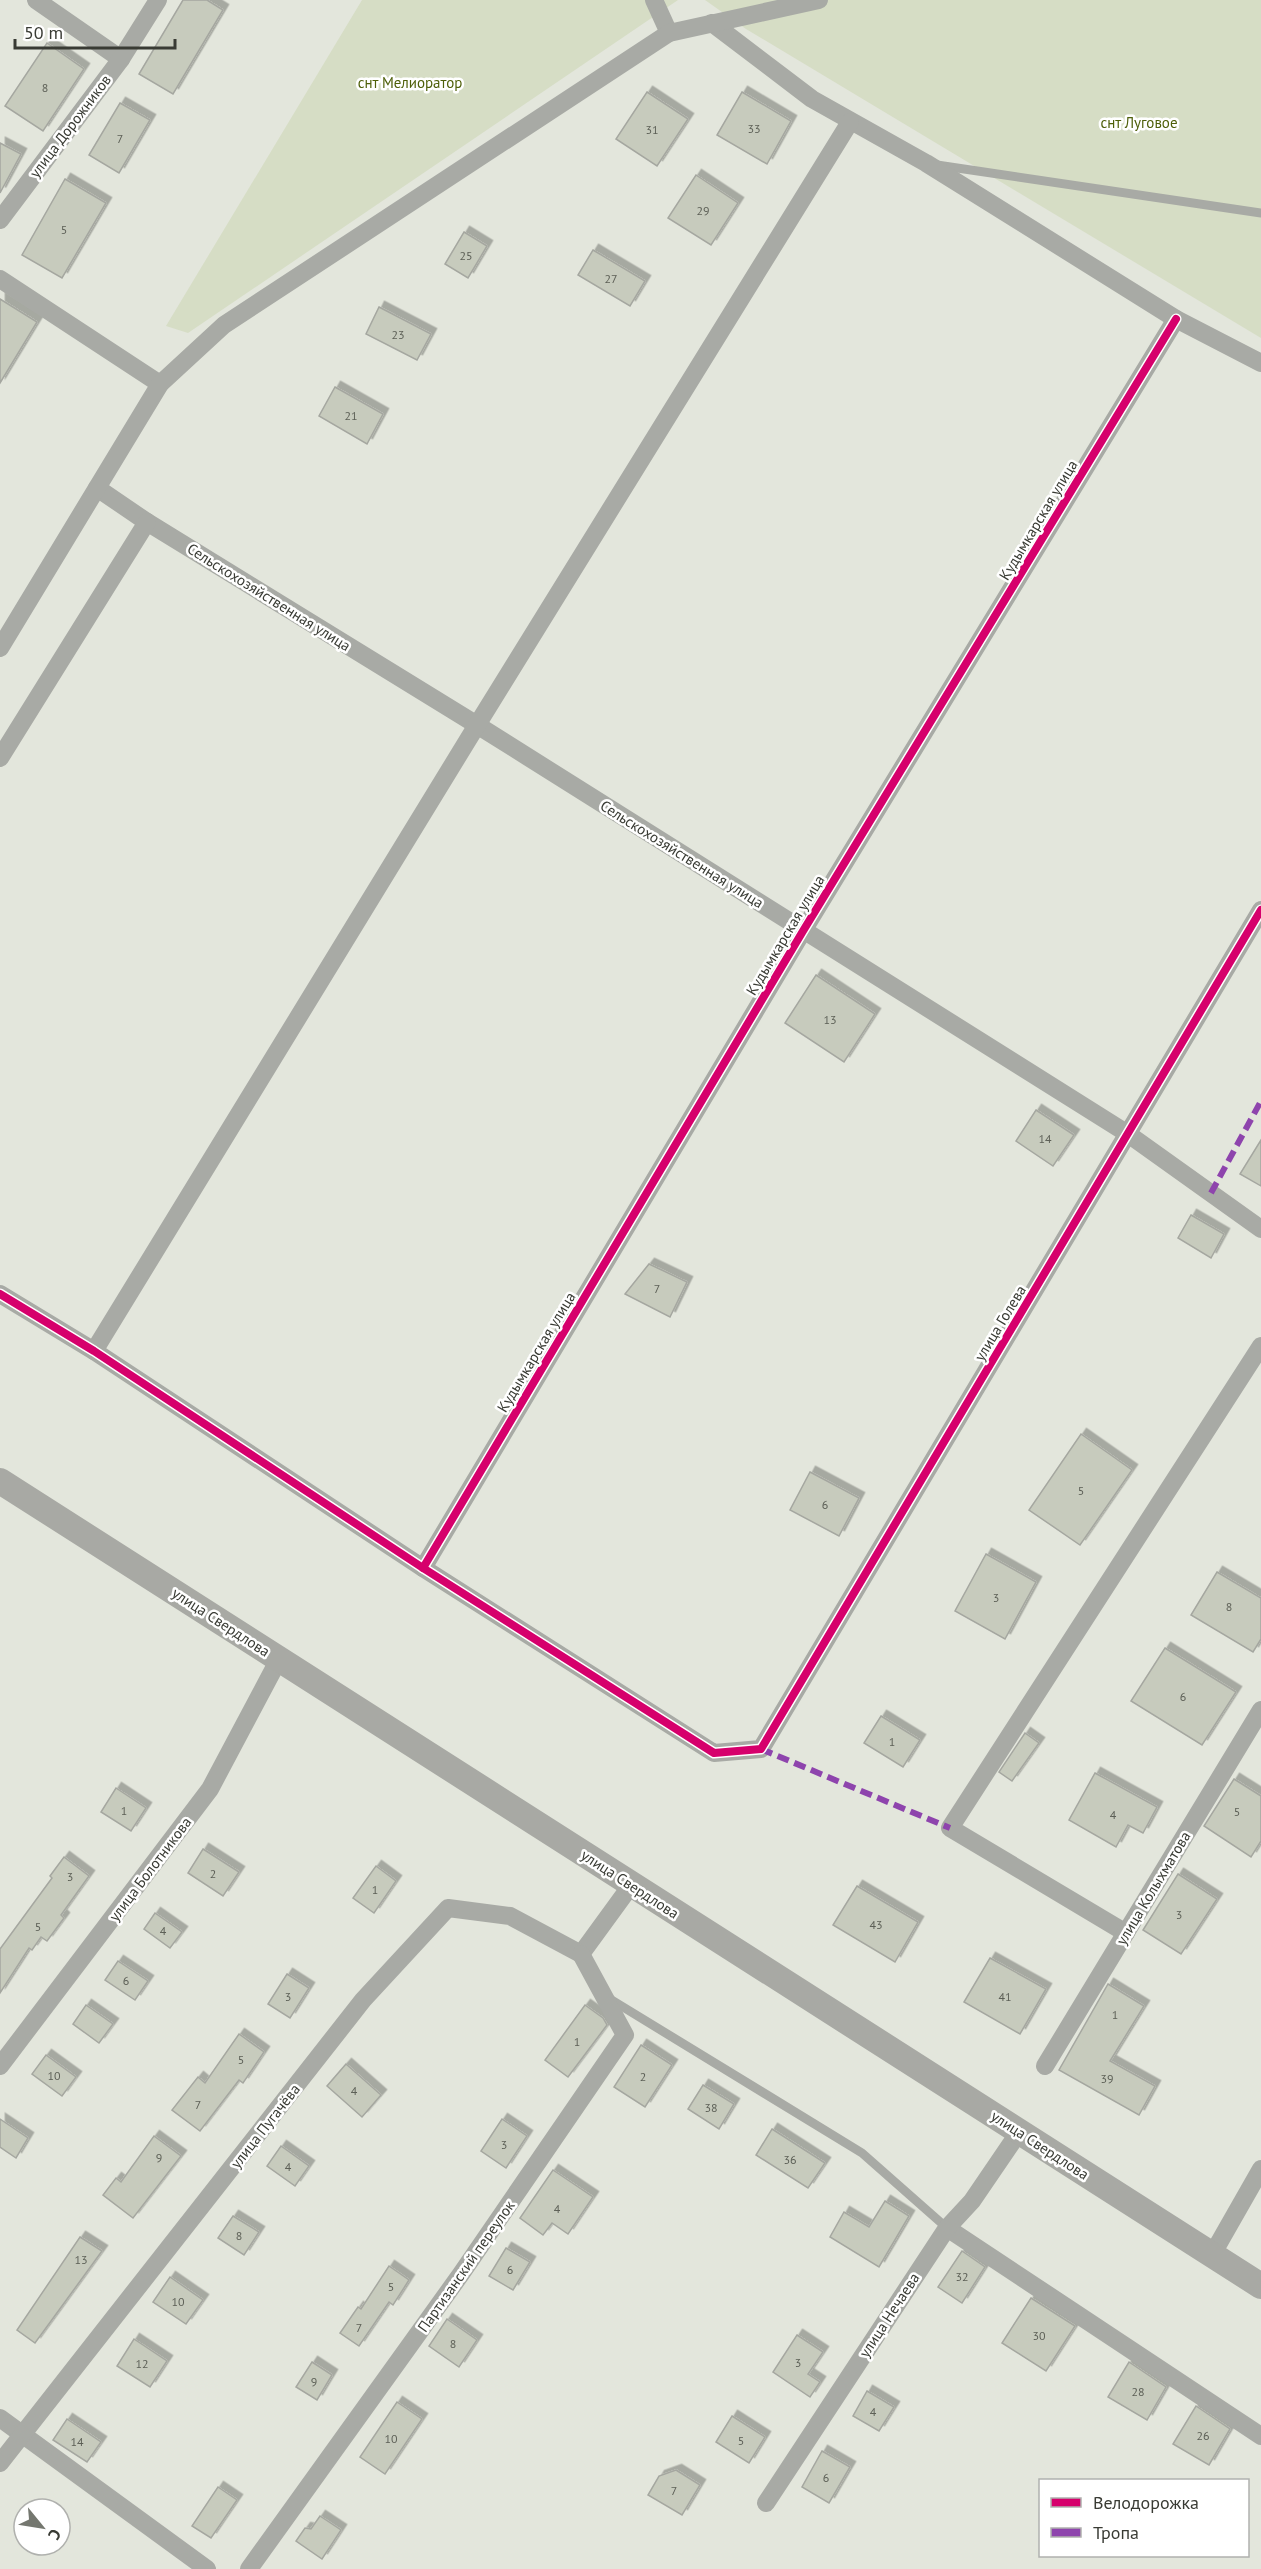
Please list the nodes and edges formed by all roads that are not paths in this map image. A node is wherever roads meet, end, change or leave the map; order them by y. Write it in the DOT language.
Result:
graph roads {
  1 [pos="36,0"];
  2 [pos="158,0"];
  3 [pos="654,0"];
  4 [pos="819,0"];
  5 [pos="712,23"];
  6 [pos="669,33"];
  7 [pos="121,59"];
  8 [pos="850,122"];
  9 [pos="926,163"];
  10 [pos="1261,213"];
  11 [pos="0,220"];
  12 [pos="0,279"];
  13 [pos="1176,320"];
  14 [pos="1261,363"];
  15 [pos="160,384"];
  16 [pos="97,488"];
  17 [pos="147,522"];
  18 [pos="0,648"];
  19 [pos="477,726"];
  20 [pos="0,758"];
  21 [pos="1261,910"];
  22 [pos="803,931"];
  23 [pos="1128,1134"];
  24 [pos="1261,1229"];
  25 [pos="0,1294"];
  26 [pos="1261,1346"];
  27 [pos="94,1351"];
  28 [pos="0,1481"];
  29 [pos="423,1568"];
  30 [pos="279,1659"];
  31 [pos="1261,1710"];
  32 [pos="632,1884"];
  33 [pos="1126,1933"];
  34 [pos="581,1954"];
  35 [pos="603,1995"];
  36 [pos="0,2066"];
  37 [pos="1045,2066"];
  38 [pos="1019,2132"];
  39 [pos="1261,2169"];
  40 [pos="947,2228"];
  41 [pos="1212,2255"];
  42 [pos="1261,2286"];
  43 [pos="0,2418"];
  44 [pos="22,2434"];
  45 [pos="1261,2436"];
  46 [pos="0,2463"];
  47 [pos="766,2503"];
  48 [pos="207,2569"];
  49 [pos="249,2569"];
  1 -- 7 [label="street"];
  2 -- 7 [label="street, улица Дорожников"];
  3 -- 6 [label="street"];
  4 -- 5 [label="street"];
  5 -- 6 [label="street"];
  5 -- 8 [label="street"];
  6 -- 15 [label="street"];
  7 -- 11 [label="street, улица Дорожников"];
  8 -- 9 [label="street"];
  8 -- 19 [label="street"];
  9 -- 10 [label="lane"];
  9 -- 13 [label="street"];
  12 -- 15 [label="street"];
  13 -- 14 [label="street"];
  13 -- 22 [label="street, Кудымкарская улица"];
  15 -- 16 [label="street"];
  16 -- 17 [label="street, Сельскохозяйственная улица"];
  16 -- 18 [label="street"];
  17 -- 19 [label="street, Сельскохозяйственная улица"];
  17 -- 20 [label="street"];
  19 -- 22 [label="street, Сельскохозяйственная улица"];
  19 -- 27 [label="street"];
  21 -- 23 [label="street, улица Голева"];
  22 -- 23 [label="street, Сельскохозяйственная улица"];
  22 -- 29 [label="street, Кудымкарская улица"];
  23 -- 24 [label="street, Сельскохозяйственная улица"];
  23 -- 29 [label="street, улица Голева"];
  25 -- 27 [label="street"];
  26 -- 33 [label="street"];
  27 -- 29 [label="street"];
  28 -- 30 [label="main road, улица Свердлова"];
  30 -- 32 [label="main road, улица Свердлова"];
  30 -- 36 [label="street, улица Болотникова"];
  31 -- 33 [label="street, улица Колыхматова"];
  32 -- 34 [label="street"];
  32 -- 38 [label="main road, улица Свердлова"];
  33 -- 37 [label="street, улица Колыхматова"];
  34 -- 35 [label="street, Партизанский переулок"];
  34 -- 44 [label="street, улица Пугачёва"];
  35 -- 40 [label="lane"];
  35 -- 49 [label="street, Партизанский переулок"];
  38 -- 40 [label="street, улица Нечаева"];
  38 -- 41 [label="main road, улица Свердлова"];
  39 -- 41 [label="street"];
  40 -- 45 [label="street"];
  40 -- 47 [label="street, улица Нечаева"];
  41 -- 42 [label="main road, улица Свердлова"];
  43 -- 44 [label="street"];
  44 -- 46 [label="street, улица Пугачёва"];
  44 -- 48 [label="street"];
}
